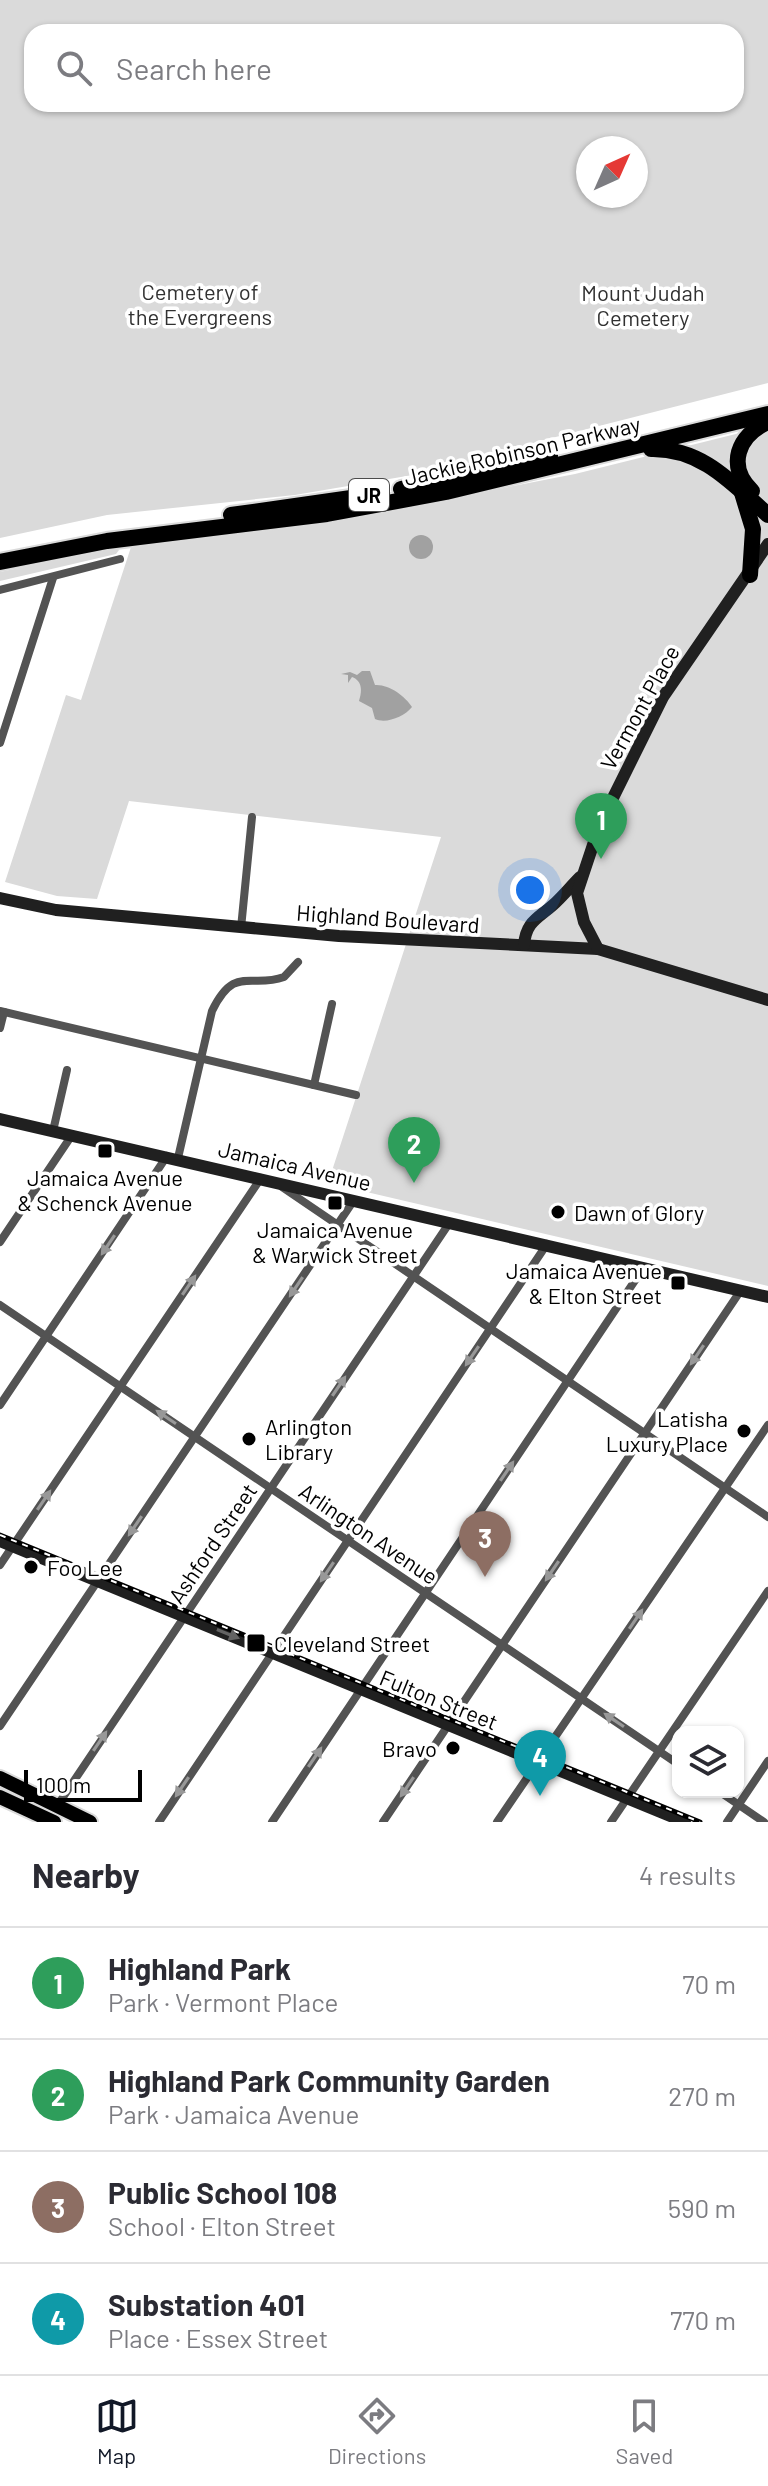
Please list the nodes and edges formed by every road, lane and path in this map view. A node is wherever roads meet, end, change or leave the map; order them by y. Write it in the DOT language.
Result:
graph roads {
  1 [pos="768,404"];
  2 [pos="768,414"];
  3 [pos="768,422"];
  4 [pos="621,450"];
  5 [pos="758,497"];
  6 [pos="768,515"];
  7 [pos="768,544"];
  8 [pos="0,551"];
  9 [pos="120,559"];
  10 [pos="0,562"];
  11 [pos="750,575"];
  12 [pos="53,578"];
  13 [pos="0,590"];
  14 [pos="0,743"];
  15 [pos="252,817"];
  16 [pos="580,877"];
  17 [pos="0,898"];
  18 [pos="241,928"];
  19 [pos="524,945"];
  20 [pos="598,949"];
  21 [pos="298,962"];
  22 [pos="768,1000"];
  23 [pos="332,1004"];
  24 [pos="2,1012"];
  25 [pos="0,1028"];
  26 [pos="201,1059"];
  27 [pos="67,1070"];
  28 [pos="314,1085"];
  29 [pos="356,1095"];
  30 [pos="0,1119"];
  31 [pos="53,1131"];
  32 [pos="72,1135"];
  33 [pos="172,1157"];
  34 [pos="266,1179"];
  35 [pos="355,1199"];
  36 [pos="450,1222"];
  37 [pos="337,1225"];
  38 [pos="0,1242"];
  39 [pos="547,1244"];
  40 [pos="644,1267"];
  41 [pos="413,1277"];
  42 [pos="741,1290"];
  43 [pos="768,1297"];
  44 [pos="0,1305"];
  45 [pos="491,1329"];
  46 [pos="46,1337"];
  47 [pos="568,1381"];
  48 [pos="120,1387"];
  49 [pos="0,1405"];
  50 [pos="768,1425"];
  51 [pos="645,1433"];
  52 [pos="195,1437"];
  53 [pos="271,1488"];
  54 [pos="725,1488"];
  55 [pos="768,1517"];
  56 [pos="348,1540"];
  57 [pos="0,1541"];
  58 [pos="13,1546"];
  59 [pos="0,1565"];
  60 [pos="98,1581"];
  61 [pos="768,1591"];
  62 [pos="425,1592"];
  63 [pos="184,1616"];
  64 [pos="503,1644"];
  65 [pos="272,1652"];
  66 [pos="361,1688"];
  67 [pos="582,1698"];
  68 [pos="449,1725"];
  69 [pos="0,1726"];
  70 [pos="659,1751"];
  71 [pos="672,1760"];
  72 [pos="539,1761"];
  73 [pos="768,1761"];
  74 [pos="0,1778"];
  75 [pos="0,1797"];
  76 [pos="627,1798"];
  77 [pos="729,1798"];
  78 [pos="739,1805"];
  79 [pos="57,1806"];
  80 [pos="38,1819"];
  81 [pos="54,1822"];
  82 [pos="90,1822"];
  83 [pos="159,1822"];
  84 [pos="272,1822"];
  85 [pos="383,1822"];
  86 [pos="497,1822"];
  87 [pos="611,1822"];
  88 [pos="685,1822"];
  89 [pos="727,1822"];
  90 [pos="764,1822"];
  1 -- 8 [label="highway, Jackie Robinson Parkway / JR"];
  2 -- 4 [label="highway, Jackie Robinson Parkway / JR"];
  3 -- 5 [label="highway"];
  4 -- 5 [label="highway"];
  4 -- 10 [label="highway, Jackie Robinson Parkway / JR"];
  5 -- 6 [label="highway"];
  5 -- 11 [label="highway"];
  7 -- 11 [label="main road, Vermont Place"];
  9 -- 12 [label="street"];
  11 -- 16 [label="main road, Vermont Place"];
  12 -- 13 [label="street"];
  12 -- 14 [label="street"];
  15 -- 18 [label="street"];
  16 -- 19 [label="main road"];
  16 -- 20 [label="main road, Vermont Place"];
  17 -- 18 [label="main road, Highland Boulevard"];
  18 -- 19 [label="main road, Highland Boulevard"];
  19 -- 20 [label="main road, Highland Boulevard"];
  20 -- 22 [label="main road, Highland Boulevard"];
  21 -- 26 [label="street"];
  23 -- 28 [label="street"];
  24 -- 25 [label="street"];
  24 -- 26 [label="street"];
  26 -- 28 [label="street"];
  26 -- 33 [label="street"];
  27 -- 31 [label="street"];
  28 -- 29 [label="street"];
  30 -- 31 [label="main road, Jamaica Avenue"];
  31 -- 32 [label="main road, Jamaica Avenue"];
  32 -- 33 [label="main road, Jamaica Avenue"];
  32 -- 38 [label="street"];
  33 -- 34 [label="main road, Jamaica Avenue"];
  33 -- 46 [label="street, one-way"];
  34 -- 35 [label="main road, Jamaica Avenue"];
  34 -- 37 [label="street"];
  48 -- 34 [label="street, one-way"];
  35 -- 36 [label="main road, Jamaica Avenue"];
  35 -- 37 [label="street"];
  36 -- 39 [label="main road, Jamaica Avenue"];
  36 -- 41 [label="street, Ashford Street"];
  37 -- 41 [label="street"];
  37 -- 52 [label="street, one-way"];
  39 -- 40 [label="main road, Jamaica Avenue"];
  39 -- 45 [label="street"];
  40 -- 42 [label="main road, Jamaica Avenue"];
  40 -- 47 [label="street"];
  41 -- 45 [label="street"];
  53 -- 41 [label="street, Ashford Street, one-way"];
  42 -- 43 [label="main road, Jamaica Avenue"];
  42 -- 51 [label="street, one-way"];
  44 -- 46 [label="street, Arlington Avenue"];
  45 -- 47 [label="street"];
  45 -- 56 [label="street, one-way"];
  46 -- 48 [label="street, Arlington Avenue"];
  46 -- 49 [label="street"];
  47 -- 51 [label="street"];
  62 -- 47 [label="street, one-way"];
  52 -- 48 [label="street, Arlington Avenue, one-way"];
  58 -- 48 [label="street, one-way"];
  50 -- 54 [label="street"];
  51 -- 54 [label="street"];
  51 -- 64 [label="street, one-way"];
  52 -- 53 [label="street, Arlington Avenue"];
  52 -- 60 [label="street, one-way"];
  53 -- 56 [label="street, Arlington Avenue"];
  53 -- 63 [label="street, Ashford Street"];
  54 -- 55 [label="street"];
  67 -- 54 [label="street, one-way"];
  56 -- 62 [label="street, Arlington Avenue"];
  56 -- 65 [label="street, one-way"];
  57 -- 58 [label="main road, Fulton Street"];
  58 -- 59 [label="street"];
  58 -- 60 [label="main road, Fulton Street"];
  60 -- 63 [label="main road, Fulton Street"];
  60 -- 69 [label="street"];
  61 -- 70 [label="street"];
  62 -- 64 [label="street, Arlington Avenue"];
  62 -- 66 [label="street"];
  63 -- 65 [label="main road, Fulton Street, one-way"];
  79 -- 63 [label="street, Ashford Street, one-way"];
  64 -- 67 [label="street, Arlington Avenue"];
  64 -- 68 [label="street"];
  65 -- 66 [label="main road, Fulton Street"];
  65 -- 83 [label="street, one-way"];
  66 -- 68 [label="main road, Fulton Street"];
  84 -- 66 [label="street, one-way"];
  70 -- 67 [label="street, Arlington Avenue, one-way"];
  67 -- 72 [label="street"];
  68 -- 72 [label="main road, Fulton Street"];
  68 -- 85 [label="street, one-way"];
  70 -- 71 [label="street, Arlington Avenue"];
  70 -- 76 [label="street"];
  72 -- 76 [label="main road, Fulton Street"];
  72 -- 86 [label="street"];
  73 -- 78 [label="street"];
  74 -- 79 [label="main road"];
  75 -- 80 [label="main road"];
  76 -- 87 [label="street"];
  76 -- 88 [label="main road, Fulton Street"];
  77 -- 78 [label="street"];
  78 -- 89 [label="street"];
  78 -- 90 [label="street"];
  79 -- 82 [label="main road"];
  80 -- 81 [label="main road"];
}
